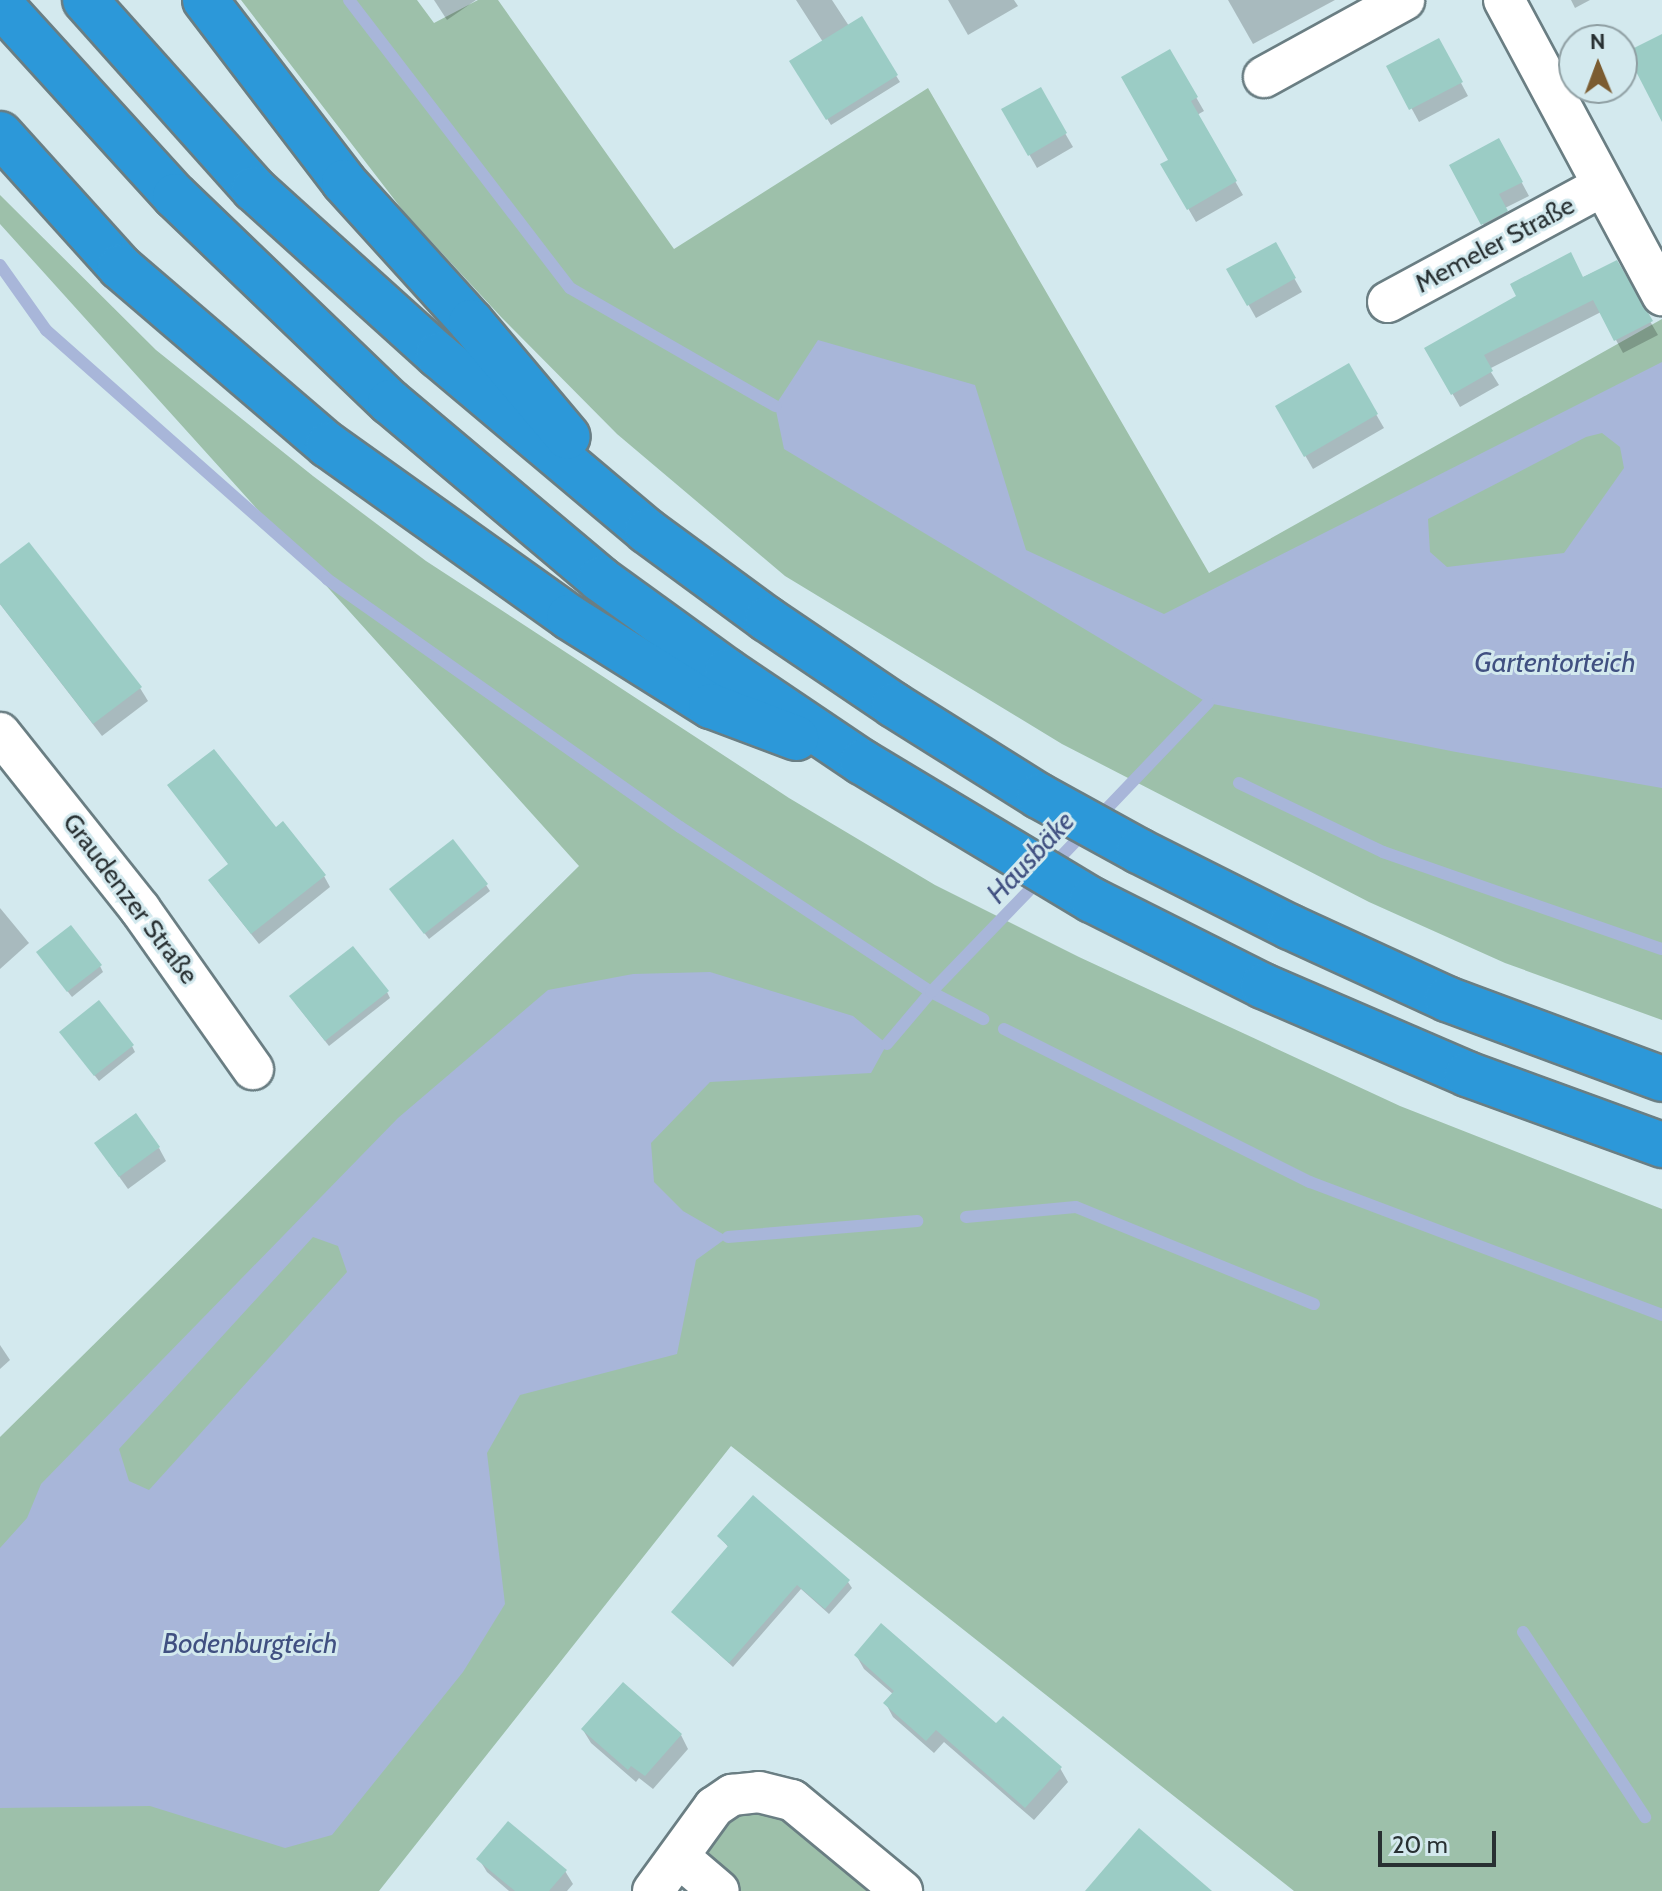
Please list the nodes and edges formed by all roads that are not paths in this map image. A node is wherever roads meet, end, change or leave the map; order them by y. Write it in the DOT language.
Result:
graph roads {
  1 [pos="85,0"];
  2 [pos="205,0"];
  3 [pos="1404,0"];
  4 [pos="1504,0"];
  5 [pos="0,4"];
  6 [pos="1264,77"];
  7 [pos="0,134"];
  8 [pos="1601,187"];
  9 [pos="1662,295"];
  10 [pos="1388,302"];
  11 [pos="647,531"];
  12 [pos="0,733"];
  13 [pos="862,762"];
  14 [pos="253,1069"];
  15 [pos="1662,1079"];
  16 [pos="1662,1145"];
  17 [pos="679,1857"];
  18 [pos="653,1891"];
  19 [pos="719,1891"];
  20 [pos="902,1891"];
  1 -- 11 [label="highway"];
  2 -- 11 [label="highway"];
  3 -- 6 [label="street"];
  4 -- 8 [label="street, Memeler Straße"];
  5 -- 13 [label="highway"];
  7 -- 13 [label="highway"];
  8 -- 9 [label="street, Memeler Straße"];
  8 -- 10 [label="street, Memeler Straße"];
  11 -- 15 [label="highway"];
  12 -- 14 [label="street, Graudenzer Straße"];
  13 -- 16 [label="highway"];
  17 -- 18 [label="street"];
  17 -- 19 [label="street"];
  17 -- 20 [label="street"];
}
